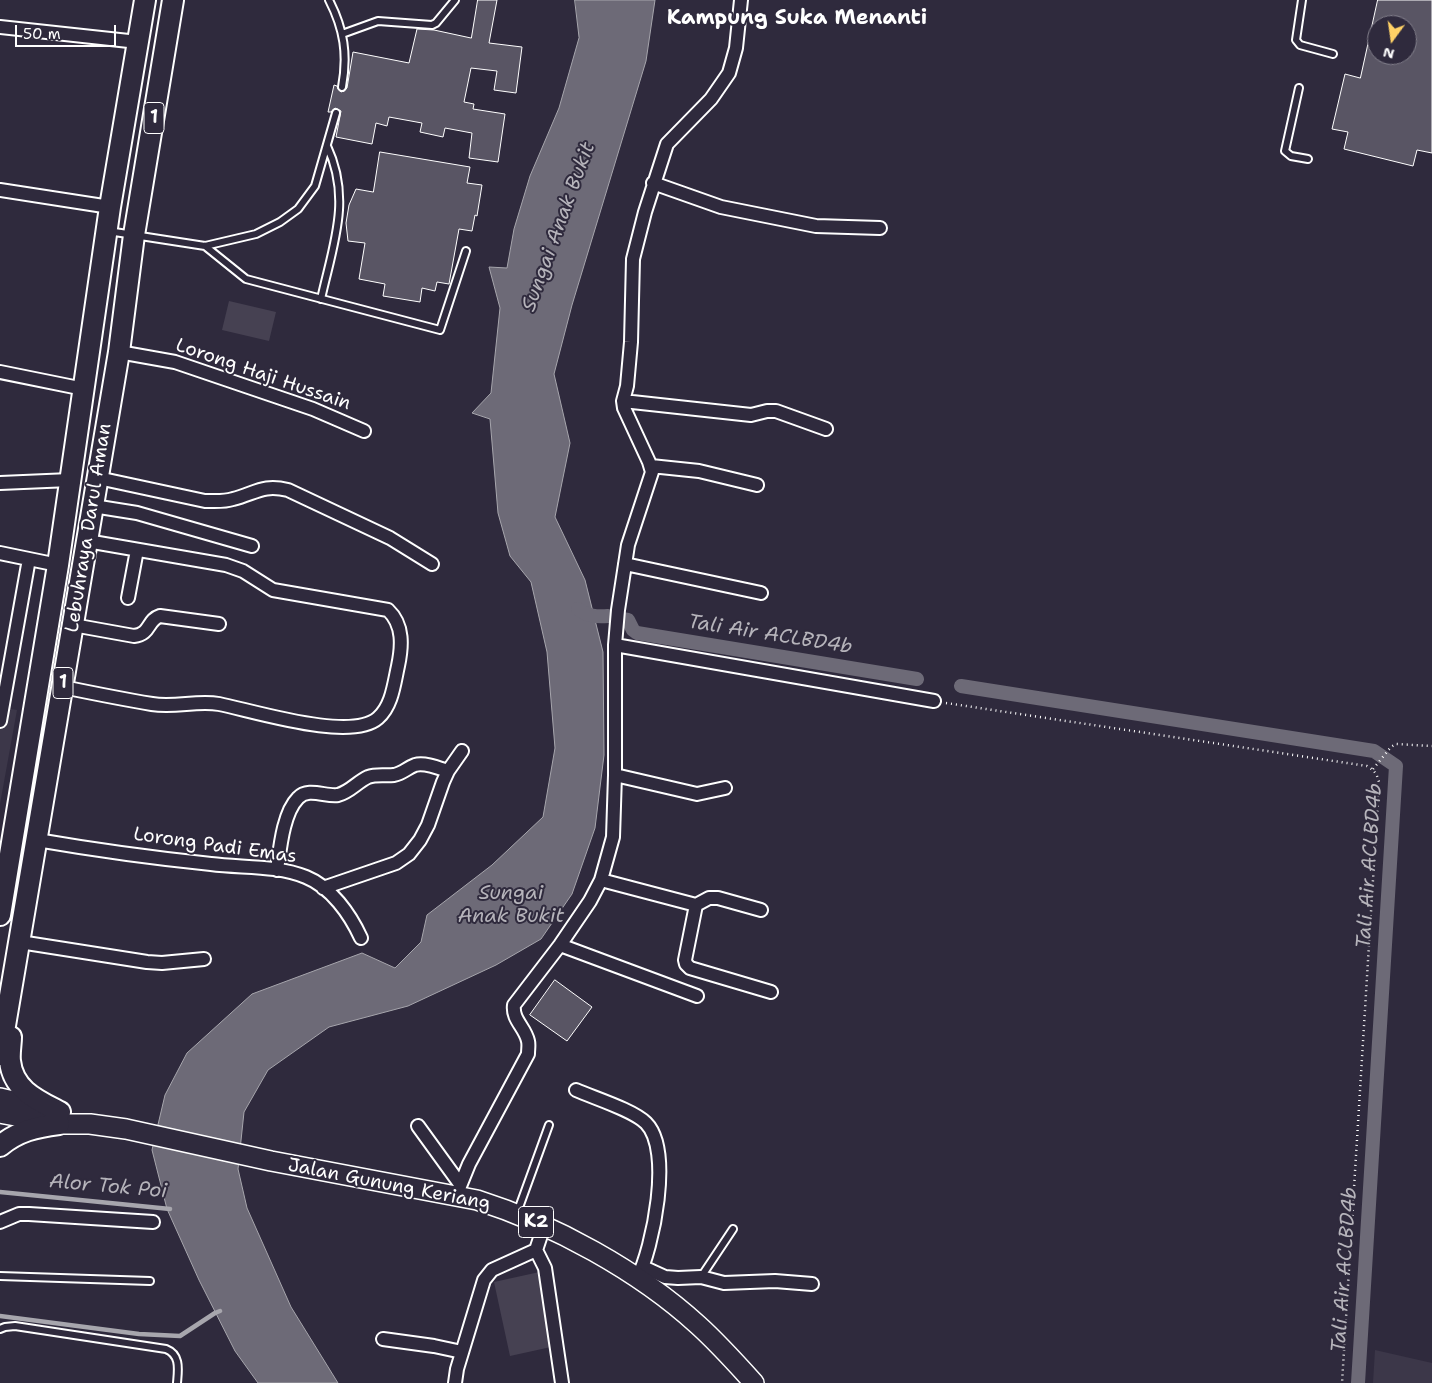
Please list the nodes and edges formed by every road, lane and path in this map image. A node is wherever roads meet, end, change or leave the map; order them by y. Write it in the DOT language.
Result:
graph roads {
  1 [pos="145,0"];
  2 [pos="173,0"];
  3 [pos="329,0"];
  4 [pos="456,0"];
  5 [pos="741,0"];
  6 [pos="1302,0"];
  7 [pos="0,27"];
  8 [pos="342,34"];
  9 [pos="138,42"];
  10 [pos="1332,54"];
  11 [pos="342,87"];
  12 [pos="1299,88"];
  13 [pos="336,113"];
  14 [pos="327,146"];
  15 [pos="1308,159"];
  16 [pos="653,183"];
  17 [pos="0,190"];
  18 [pos="110,207"];
  19 [pos="880,228"];
  20 [pos="107,231"];
  21 [pos="134,235"];
  22 [pos="205,246"];
  23 [pos="466,251"];
  24 [pos="321,299"];
  25 [pos="118,352"];
  26 [pos="0,372"];
  27 [pos="84,389"];
  28 [pos="623,401"];
  29 [pos="826,429"];
  30 [pos="364,432"];
  31 [pos="651,466"];
  32 [pos="98,478"];
  33 [pos="70,480"];
  34 [pos="0,483"];
  35 [pos="757,485"];
  36 [pos="93,506"];
  37 [pos="87,541"];
  38 [pos="252,546"];
  39 [pos="137,550"];
  40 [pos="0,553"];
  41 [pos="28,559"];
  42 [pos="432,564"];
  43 [pos="625,564"];
  44 [pos="58,565"];
  45 [pos="761,593"];
  46 [pos="128,598"];
  47 [pos="219,624"];
  48 [pos="73,625"];
  49 [pos="615,646"];
  50 [pos="63,687"];
  51 [pos="934,701"];
  52 [pos="1,715"];
  53 [pos="1432,746"];
  54 [pos="462,751"];
  55 [pos="1373,769"];
  56 [pos="448,771"];
  57 [pos="615,775"];
  58 [pos="725,788"];
  59 [pos="37,840"];
  60 [pos="277,870"];
  61 [pos="601,880"];
  62 [pos="323,888"];
  63 [pos="696,905"];
  64 [pos="761,910"];
  65 [pos="0,915"];
  66 [pos="360,938"];
  67 [pos="20,942"];
  68 [pos="560,945"];
  69 [pos="204,959"];
  70 [pos="771,992"];
  71 [pos="697,996"];
  72 [pos="10,1002"];
  73 [pos="0,1055"];
  74 [pos="576,1090"];
  75 [pos="0,1098"];
  76 [pos="0,1112"];
  77 [pos="60,1118"];
  78 [pos="549,1125"];
  79 [pos="418,1126"];
  80 [pos="0,1146"];
  81 [pos="458,1190"];
  82 [pos="517,1214"];
  83 [pos="0,1222"];
  84 [pos="153,1222"];
  85 [pos="544,1226"];
  86 [pos="733,1229"];
  87 [pos="536,1250"];
  88 [pos="640,1273"];
  89 [pos="0,1276"];
  90 [pos="701,1277"];
  91 [pos="150,1281"];
  92 [pos="812,1284"];
  93 [pos="0,1329"];
  94 [pos="383,1339"];
  95 [pos="462,1352"];
  96 [pos="177,1383"];
  97 [pos="455,1383"];
  98 [pos="562,1383"];
  99 [pos="754,1383"];
  100 [pos="1342,1383"];
  1 -- 9 [label="highway, Lebuhraya Darul Aman / 1"];
  2 -- 21 [label="highway, Lebuhraya Darul Aman / 1"];
  3 -- 8 [label="lane"];
  4 -- 8 [label="lane"];
  5 -- 16 [label="street"];
  6 -- 10 [label="lane"];
  7 -- 9 [label="street"];
  8 -- 11 [label="lane"];
  9 -- 18 [label="highway, Lebuhraya Darul Aman / 1"];
  12 -- 15 [label="lane"];
  13 -- 14 [label="lane"];
  14 -- 22 [label="lane"];
  14 -- 24 [label="lane"];
  16 -- 19 [label="street"];
  16 -- 28 [label="street"];
  17 -- 18 [label="street"];
  18 -- 20 [label="highway, Lebuhraya Darul Aman / 1"];
  20 -- 21 [label="lane"];
  20 -- 27 [label="highway, Lebuhraya Darul Aman / 1"];
  21 -- 22 [label="lane"];
  21 -- 25 [label="highway, Lebuhraya Darul Aman / 1"];
  22 -- 24 [label="lane"];
  23 -- 24 [label="lane"];
  25 -- 30 [label="street, Lorong Haji Hussain"];
  25 -- 32 [label="highway, Lebuhraya Darul Aman / 1"];
  26 -- 27 [label="street"];
  27 -- 33 [label="highway, Lebuhraya Darul Aman / 1"];
  28 -- 29 [label="street"];
  28 -- 31 [label="street"];
  31 -- 35 [label="street"];
  31 -- 43 [label="street"];
  32 -- 36 [label="highway, Lebuhraya Darul Aman / 1"];
  32 -- 42 [label="street"];
  33 -- 34 [label="street"];
  33 -- 44 [label="highway, Lebuhraya Darul Aman / 1"];
  36 -- 37 [label="highway, Lebuhraya Darul Aman / 1"];
  36 -- 38 [label="street"];
  37 -- 39 [label="street"];
  37 -- 48 [label="highway, Lebuhraya Darul Aman / 1"];
  39 -- 46 [label="street"];
  39 -- 50 [label="street"];
  40 -- 41 [label="street"];
  41 -- 44 [label="street"];
  41 -- 52 [label="street"];
  43 -- 45 [label="street"];
  43 -- 49 [label="street"];
  44 -- 65 [label="highway, Lebuhraya Darul Aman / 1"];
  47 -- 48 [label="street"];
  48 -- 50 [label="highway, Lebuhraya Darul Aman / 1"];
  49 -- 51 [label="street"];
  49 -- 57 [label="street"];
  50 -- 59 [label="highway, Lebuhraya Darul Aman / 1"];
  51 -- 55 [label="path"];
  53 -- 55 [label="path"];
  54 -- 56 [label="street"];
  55 -- 100 [label="path"];
  56 -- 60 [label="street"];
  56 -- 62 [label="street"];
  57 -- 58 [label="street"];
  57 -- 61 [label="street"];
  59 -- 60 [label="street, Lorong Padi Emas"];
  59 -- 67 [label="highway, Lebuhraya Darul Aman / 1"];
  60 -- 62 [label="street, Lorong Padi Emas"];
  61 -- 63 [label="street"];
  61 -- 68 [label="street"];
  62 -- 66 [label="street, Lorong Padi Emas"];
  63 -- 64 [label="street"];
  63 -- 70 [label="street"];
  67 -- 69 [label="street"];
  67 -- 72 [label="highway, Lebuhraya Darul Aman / 1"];
  68 -- 71 [label="street"];
  68 -- 81 [label="street"];
  72 -- 73 [label="highway, Lebuhraya Darul Aman / 1"];
  72 -- 77 [label="highway"];
  74 -- 88 [label="street"];
  75 -- 77 [label="main road, Jalan Gunung Keriang / K2"];
  76 -- 77 [label="main road, Jalan Gunung Keriang / K2"];
  77 -- 80 [label="highway"];
  77 -- 81 [label="main road, Jalan Gunung Keriang / K2"];
  78 -- 82 [label="lane"];
  79 -- 81 [label="street"];
  81 -- 82 [label="main road, Jalan Gunung Keriang / K2"];
  82 -- 85 [label="main road, Jalan Gunung Keriang / K2"];
  83 -- 84 [label="street"];
  85 -- 87 [label="street"];
  85 -- 88 [label="main road, Jalan Gunung Keriang / K2"];
  86 -- 90 [label="lane"];
  87 -- 95 [label="street"];
  87 -- 98 [label="street"];
  88 -- 90 [label="street"];
  88 -- 99 [label="main road, Jalan Gunung Keriang / K2"];
  89 -- 91 [label="lane"];
  90 -- 92 [label="street"];
  93 -- 96 [label="lane"];
  94 -- 95 [label="street"];
  95 -- 97 [label="street"];
}
